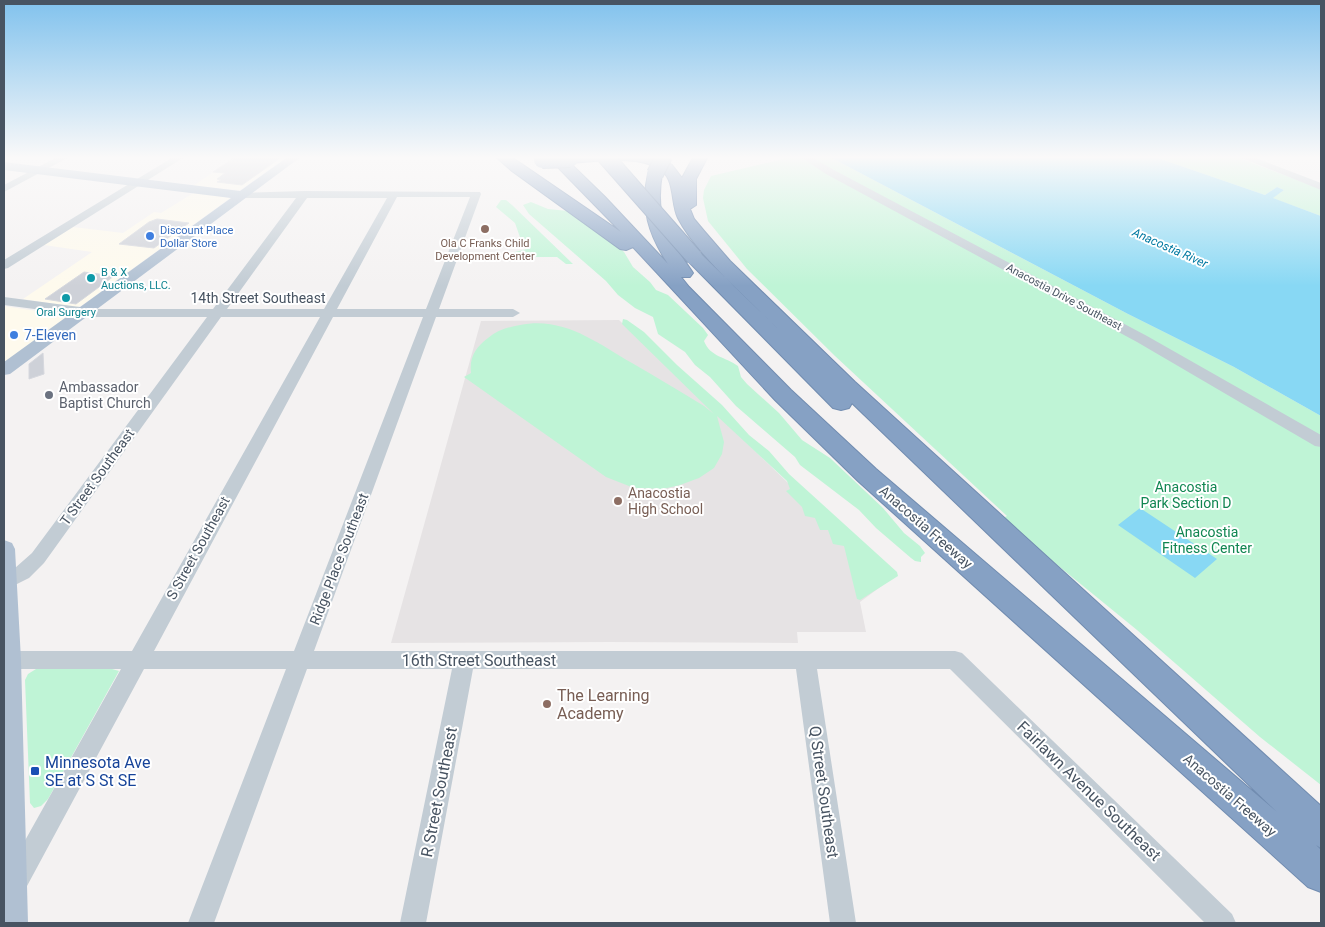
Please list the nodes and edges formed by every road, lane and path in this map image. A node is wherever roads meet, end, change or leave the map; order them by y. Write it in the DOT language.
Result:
graph roads {
  1 [pos="110,199"];
  2 [pos="235,199"];
  3 [pos="300,199"];
  4 [pos="391,199"];
  5 [pos="474,199"];
  6 [pos="561,199"];
  7 [pos="599,199"];
  8 [pos="649,199"];
  9 [pos="651,199"];
  10 [pos="680,199"];
  11 [pos="687,199"];
  12 [pos="881,199"];
  13 [pos="701,250"];
  14 [pos="4,265"];
  15 [pos="4,302"];
  16 [pos="83,312"];
  17 [pos="218,313"];
  18 [pos="327,313"];
  19 [pos="432,313"];
  20 [pos="513,313"];
  21 [pos="718,328"];
  22 [pos="4,370"];
  23 [pos="1321,442"];
  24 [pos="4,549"];
  25 [pos="5,582"];
  26 [pos="6,660"];
  27 [pos="137,660"];
  28 [pos="300,660"];
  29 [pos="464,660"];
  30 [pos="805,660"];
  31 [pos="955,660"];
  32 [pos="1159,733"];
  33 [pos="1321,831"];
  34 [pos="1321,874"];
  35 [pos="8,895"];
  36 [pos="12,923"];
  37 [pos="201,923"];
  38 [pos="414,923"];
  39 [pos="843,923"];
  40 [pos="1224,923"];
  1 -- 14 [label="street"];
  2 -- 16 [label="main road"];
  3 -- 17 [label="street, T Street Southeast"];
  4 -- 18 [label="street, S Street Southeast"];
  5 -- 19 [label="street, Ridge Place Southeast"];
  6 -- 21 [label="highway"];
  7 -- 21 [label="highway, Anacostia Freeway"];
  8 -- 13 [label="highway, bridge"];
  9 -- 32 [label="highway"];
  10 -- 13 [label="highway"];
  11 -- 13 [label="highway"];
  12 -- 23 [label="street, Anacostia Drive Southeast"];
  13 -- 33 [label="highway"];
  15 -- 16 [label="street, 14th Street Southeast"];
  16 -- 17 [label="street, 14th Street Southeast"];
  16 -- 22 [label="main road"];
  17 -- 18 [label="street, 14th Street Southeast"];
  17 -- 25 [label="street, T Street Southeast"];
  18 -- 19 [label="street, 14th Street Southeast"];
  18 -- 27 [label="street, S Street Southeast"];
  19 -- 20 [label="street, 14th Street Southeast"];
  19 -- 28 [label="street, Ridge Place Southeast"];
  21 -- 32 [label="highway, Anacostia Freeway"];
  24 -- 25 [label="main road"];
  25 -- 26 [label="main road"];
  26 -- 27 [label="street, 16th Street Southeast"];
  26 -- 35 [label="main road"];
  27 -- 28 [label="street, 16th Street Southeast"];
  27 -- 35 [label="street, S Street Southeast"];
  28 -- 29 [label="street, 16th Street Southeast"];
  28 -- 37 [label="street, Ridge Place Southeast"];
  29 -- 30 [label="street, 16th Street Southeast"];
  29 -- 38 [label="street, R Street Southeast"];
  30 -- 31 [label="street, 16th Street Southeast"];
  30 -- 39 [label="street, Q Street Southeast"];
  31 -- 40 [label="street, Fairlawn Avenue Southeast"];
  32 -- 34 [label="highway, Anacostia Freeway"];
  35 -- 36 [label="main road"];
}
